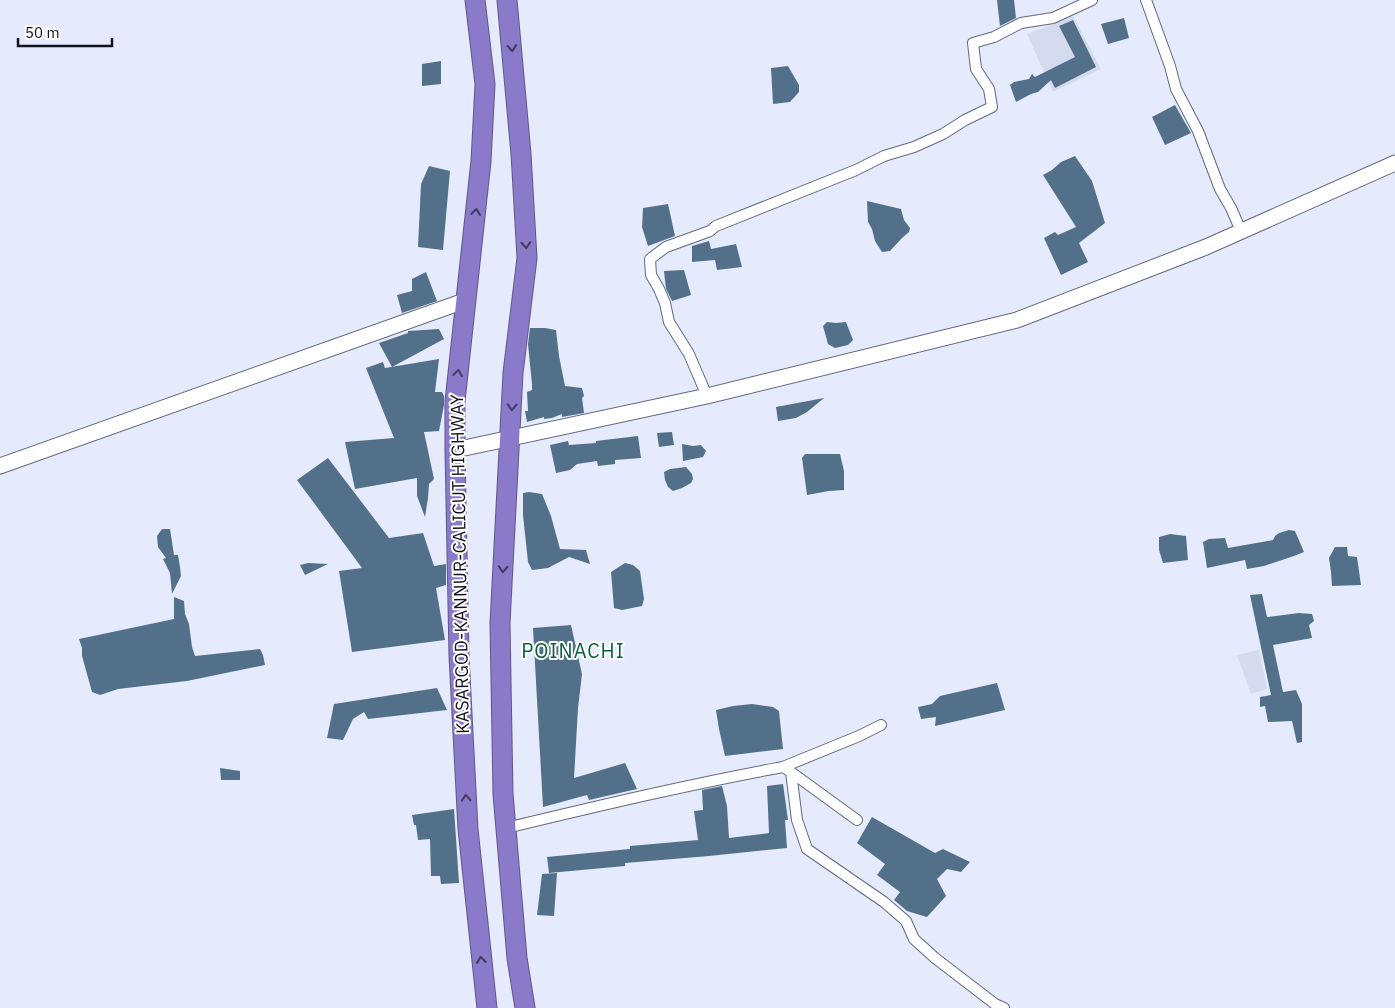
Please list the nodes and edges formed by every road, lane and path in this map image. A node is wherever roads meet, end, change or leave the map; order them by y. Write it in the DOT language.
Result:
graph roads {
  1 [pos="474,0"];
  2 [pos="507,0"];
  3 [pos="1092,0"];
  4 [pos="1146,0"];
  5 [pos="1395,163"];
  6 [pos="1241,231"];
  7 [pos="467,300"];
  8 [pos="707,396"];
  9 [pos="510,438"];
  10 [pos="455,450"];
  11 [pos="0,466"];
  12 [pos="881,725"];
  13 [pos="787,770"];
  14 [pos="857,820"];
  15 [pos="506,828"];
  16 [pos="487,1008"];
  17 [pos="525,1008"];
  18 [pos="1004,1008"];
  7 -- 1 [label="highway, KASARGOD-KANNUR-CALICUT HIGHWAY, one-way"];
  2 -- 9 [label="highway, one-way"];
  3 -- 8 [label="street"];
  4 -- 6 [label="street"];
  5 -- 6 [label="main road"];
  6 -- 8 [label="main road"];
  10 -- 7 [label="highway, KASARGOD-KANNUR-CALICUT HIGHWAY, one-way"];
  7 -- 11 [label="main road"];
  8 -- 9 [label="main road"];
  9 -- 10 [label="main road"];
  9 -- 15 [label="highway, one-way"];
  16 -- 10 [label="highway, KASARGOD-KANNUR-CALICUT HIGHWAY, one-way"];
  12 -- 13 [label="street"];
  13 -- 14 [label="street"];
  13 -- 15 [label="street"];
  13 -- 18 [label="street"];
  15 -- 17 [label="highway"];
}
